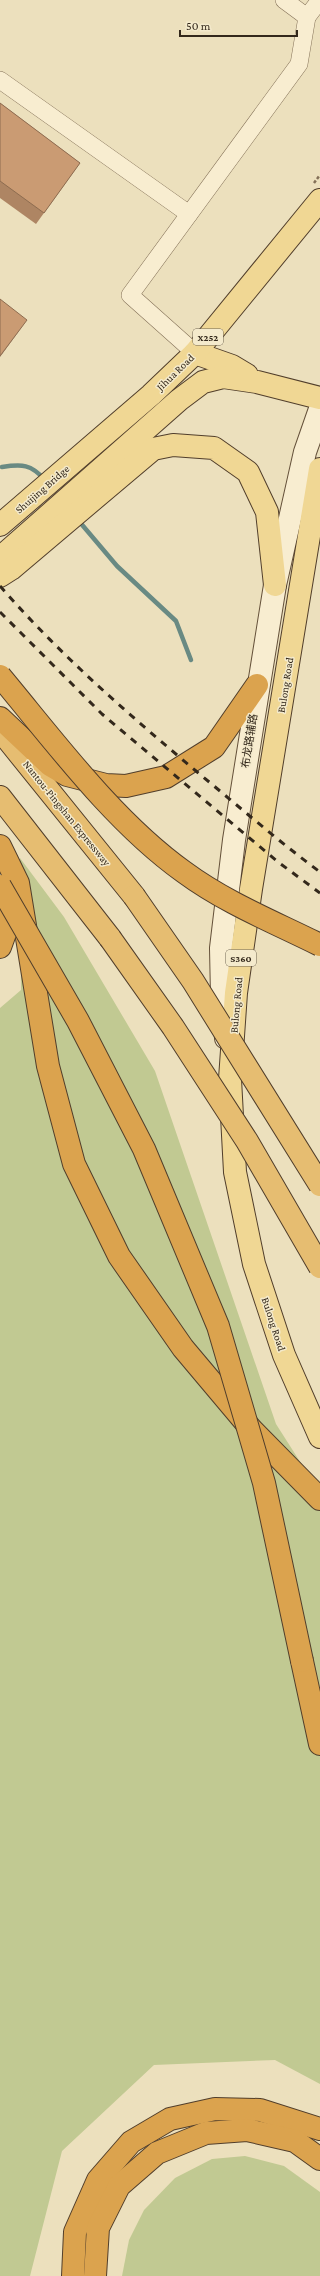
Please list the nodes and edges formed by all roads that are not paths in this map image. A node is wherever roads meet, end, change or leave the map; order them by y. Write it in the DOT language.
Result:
graph roads {
  1 [pos="284,0"];
  2 [pos="320,0"];
  3 [pos="307,17"];
  4 [pos="0,80"];
  5 [pos="320,200"];
  6 [pos="189,214"];
  7 [pos="195,353"];
  8 [pos="257,382"];
  9 [pos="320,398"];
  10 [pos="320,409"];
  11 [pos="78,458"];
  12 [pos="320,469"];
  13 [pos="97,485"];
  14 [pos="3,523"];
  15 [pos="26,546"];
  16 [pos="0,558"];
  17 [pos="0,576"];
  18 [pos="275,585"];
  19 [pos="0,676"];
  20 [pos="258,685"];
  21 [pos="0,718"];
  22 [pos="0,730"];
  23 [pos="0,797"];
  24 [pos="0,846"];
  25 [pos="0,853"];
  26 [pos="0,886"];
  27 [pos="320,945"];
  28 [pos="0,948"];
  29 [pos="230,1079"];
  30 [pos="320,1185"];
  31 [pos="320,1267"];
  32 [pos="320,1437"];
  33 [pos="320,1499"];
  34 [pos="320,1744"];
  35 [pos="320,2128"];
  36 [pos="320,2158"];
  37 [pos="73,2276"];
  38 [pos="95,2276"];
  1 -- 3 [label="street"];
  2 -- 3 [label="street"];
  3 -- 6 [label="street"];
  4 -- 6 [label="street"];
  5 -- 7 [label="main road, Jihua Road / X252"];
  6 -- 7 [label="street"];
  7 -- 8 [label="main road"];
  7 -- 11 [label="main road, Jihua Road / X252"];
  8 -- 9 [label="main road, Jihua Road"];
  8 -- 13 [label="main road, Jihua Road"];
  10 -- 18 [label="main road, 布龙路辅路"];
  11 -- 14 [label="main road, Shuijing Bridge / X252"];
  12 -- 29 [label="main road, Bulong Road / S360"];
  13 -- 15 [label="main road"];
  13 -- 18 [label="main road"];
  15 -- 16 [label="main road"];
  15 -- 17 [label="main road"];
  18 -- 20 [label="main road, 布龙路辅路"];
  19 -- 27 [label="highway, bridge"];
  20 -- 21 [label="highway"];
  20 -- 29 [label="main road, 布龙路辅路"];
  22 -- 30 [label="highway, Nantou-Pingshan Expressway, bridge"];
  23 -- 31 [label="highway, bridge"];
  24 -- 33 [label="highway"];
  25 -- 28 [label="highway"];
  26 -- 34 [label="highway, bridge"];
  29 -- 32 [label="main road, Bulong Road / S360"];
  35 -- 37 [label="highway"];
  36 -- 38 [label="highway"];
}
